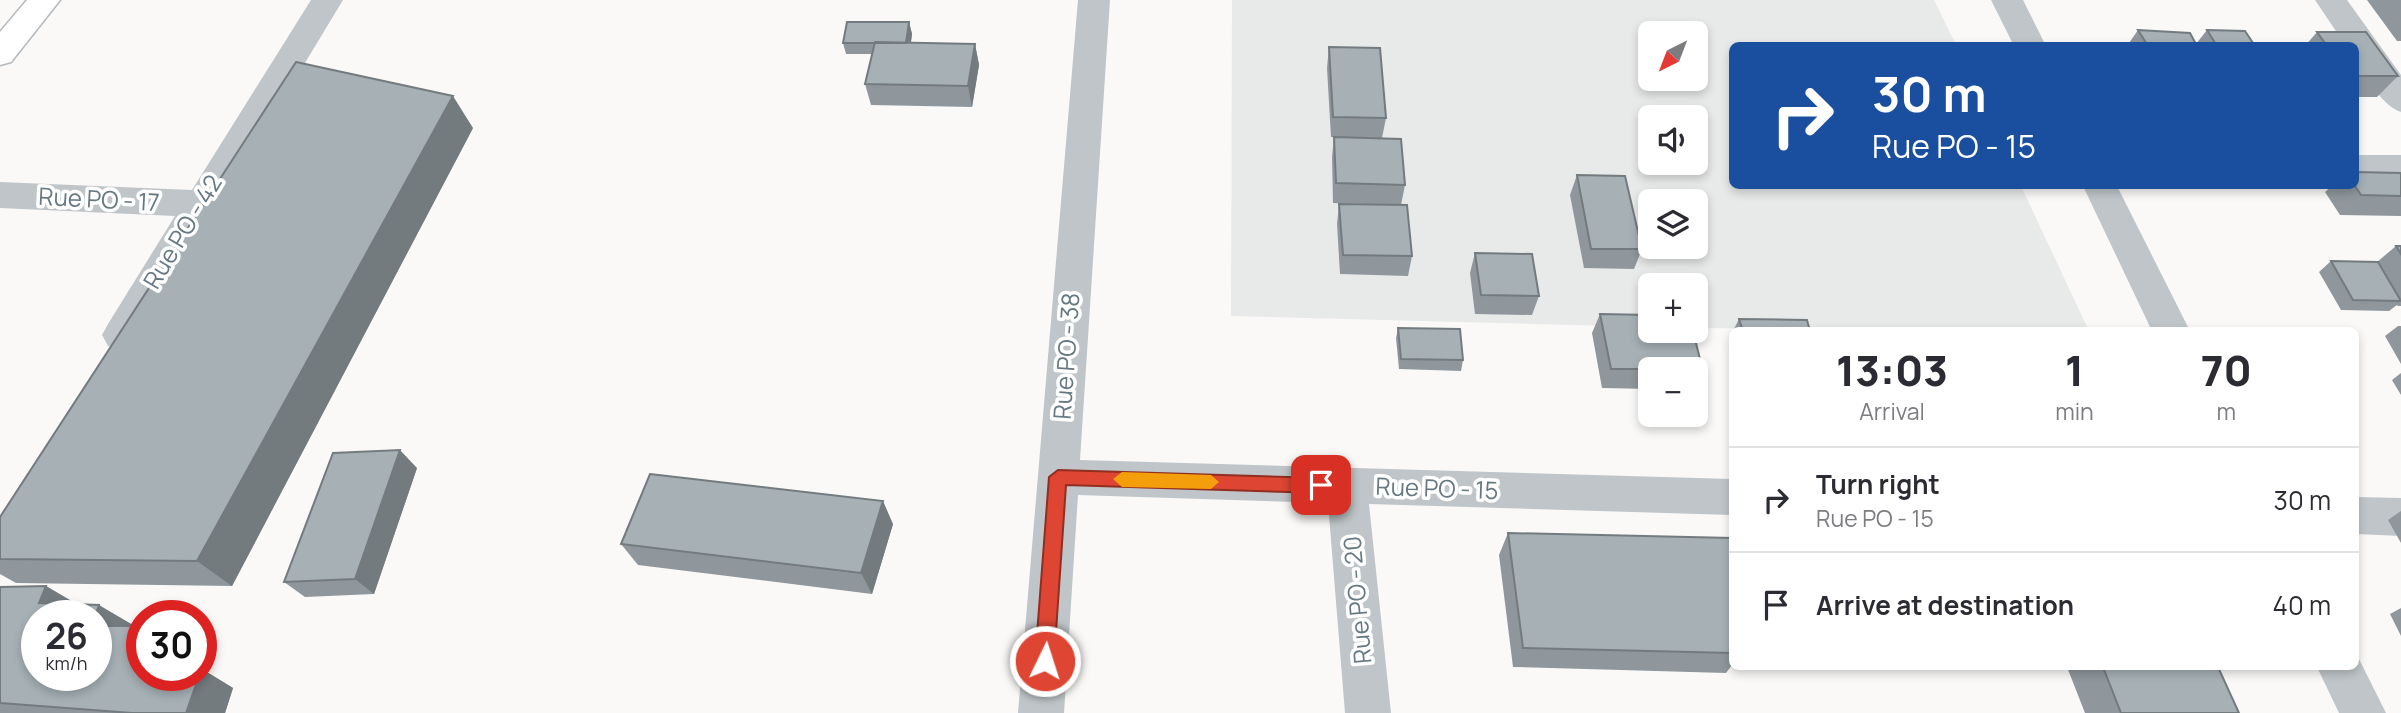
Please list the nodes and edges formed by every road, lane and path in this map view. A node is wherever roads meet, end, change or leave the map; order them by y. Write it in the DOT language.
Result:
graph roads {
  1 [pos="44,0"];
  2 [pos="327,0"];
  3 [pos="1094,0"];
  4 [pos="2007,0"];
  5 [pos="2331,0"];
  6 [pos="2028,42"];
  7 [pos="0,54"];
  8 [pos="2401,100"];
  9 [pos="2359,168"];
  10 [pos="2401,168"];
  11 [pos="2101,189"];
  12 [pos="0,195"];
  13 [pos="199,205"];
  14 [pos="2169,327"];
  15 [pos="107,359"];
  16 [pos="1058,477"];
  17 [pos="1347,486"];
  18 [pos="1729,497"];
  19 [pos="2359,516"];
  20 [pos="2401,517"];
  21 [pos="2340,670"];
  22 [pos="1041,713"];
  23 [pos="1368,713"];
  24 [pos="2362,713"];
  1 -- 7 [label="main road"];
  2 -- 13 [label="street, Rue PO - 42"];
  3 -- 16 [label="street, Rue PO - 38"];
  4 -- 6 [label="street"];
  5 -- 8 [label="street"];
  9 -- 10 [label="street"];
  11 -- 14 [label="street"];
  12 -- 13 [label="street, Rue PO - 17"];
  13 -- 15 [label="street, Rue PO - 42"];
  16 -- 17 [label="street, Rue PO - 15"];
  16 -- 22 [label="street, Rue PO - 38"];
  17 -- 18 [label="street, Rue PO - 15"];
  17 -- 23 [label="street, Rue PO - 20"];
  19 -- 20 [label="street"];
  21 -- 24 [label="street"];
}
